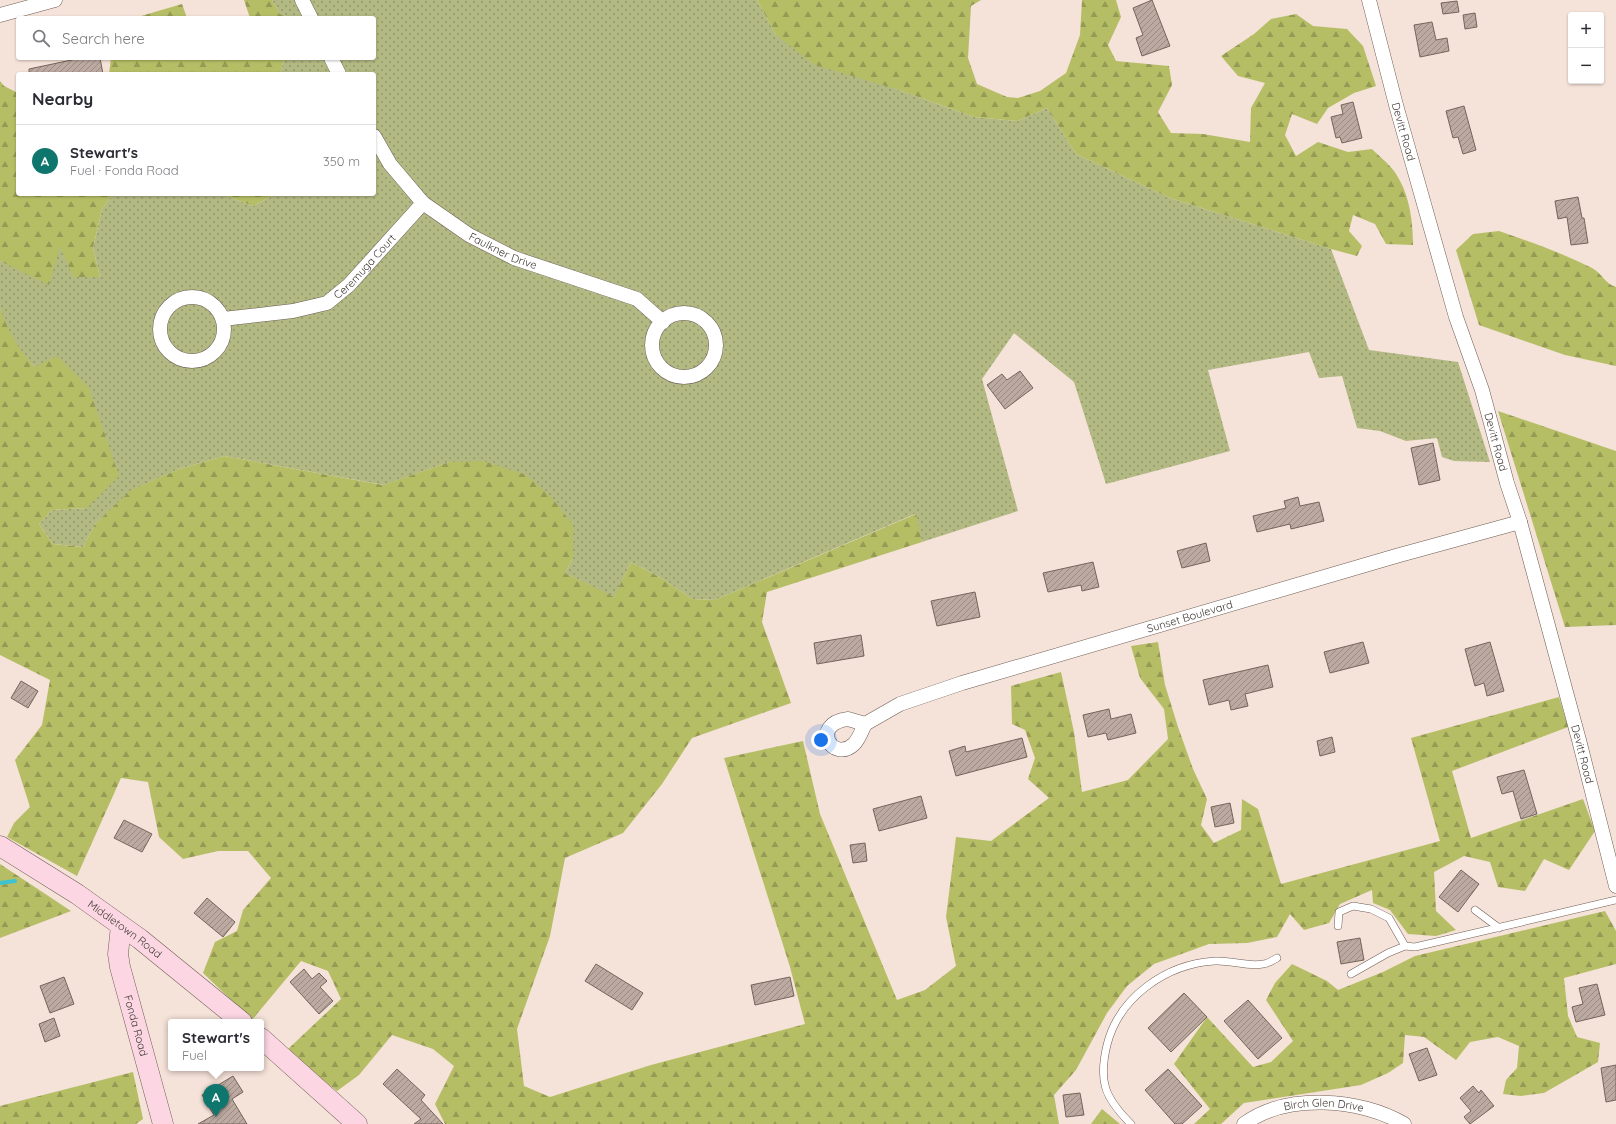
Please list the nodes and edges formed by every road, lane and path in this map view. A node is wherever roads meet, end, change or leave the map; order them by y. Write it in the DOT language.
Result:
graph roads {
  1 [pos="55,0"];
  2 [pos="302,0"];
  3 [pos="1369,0"];
  4 [pos="0,14"];
  5 [pos="310,16"];
  6 [pos="332,60"];
  7 [pos="338,72"];
  8 [pos="376,140"];
  9 [pos="424,203"];
  10 [pos="223,319"];
  11 [pos="663,322"];
  12 [pos="1520,522"];
  13 [pos="865,724"];
  14 [pos="0,846"];
  15 [pos="1616,886"];
  16 [pos="1616,900"];
  17 [pos="1475,910"];
  18 [pos="121,926"];
  19 [pos="1338,926"];
  20 [pos="1499,928"];
  21 [pos="1405,946"];
  22 [pos="1277,958"];
  23 [pos="1351,974"];
  24 [pos="238,1019"];
  25 [pos="264,1041"];
  26 [pos="163,1124"];
  27 [pos="357,1124"];
  28 [pos="1131,1124"];
  29 [pos="1244,1124"];
  30 [pos="1404,1124"];
  1 -- 4 [label="street"];
  2 -- 5 [label="street"];
  3 -- 12 [label="street, Devitt Road"];
  6 -- 7 [label="street"];
  8 -- 9 [label="street, Faulkner Drive"];
  9 -- 10 [label="street, Ceremuga Court"];
  9 -- 11 [label="street, Faulkner Drive"];
  10 -- 10 [label="street"];
  11 -- 11 [label="street"];
  12 -- 13 [label="street, Sunset Boulevard"];
  12 -- 15 [label="street, Devitt Road"];
  14 -- 18 [label="street, Middletown Road"];
  16 -- 20 [label="lane"];
  17 -- 20 [label="lane"];
  18 -- 24 [label="street, Middletown Road"];
  18 -- 26 [label="street, Fonda Road"];
  19 -- 21 [label="lane"];
  20 -- 21 [label="lane"];
  21 -- 23 [label="lane"];
  22 -- 28 [label="lane"];
  25 -- 27 [label="street"];
  29 -- 30 [label="street, Birch Glen Drive"];
}
